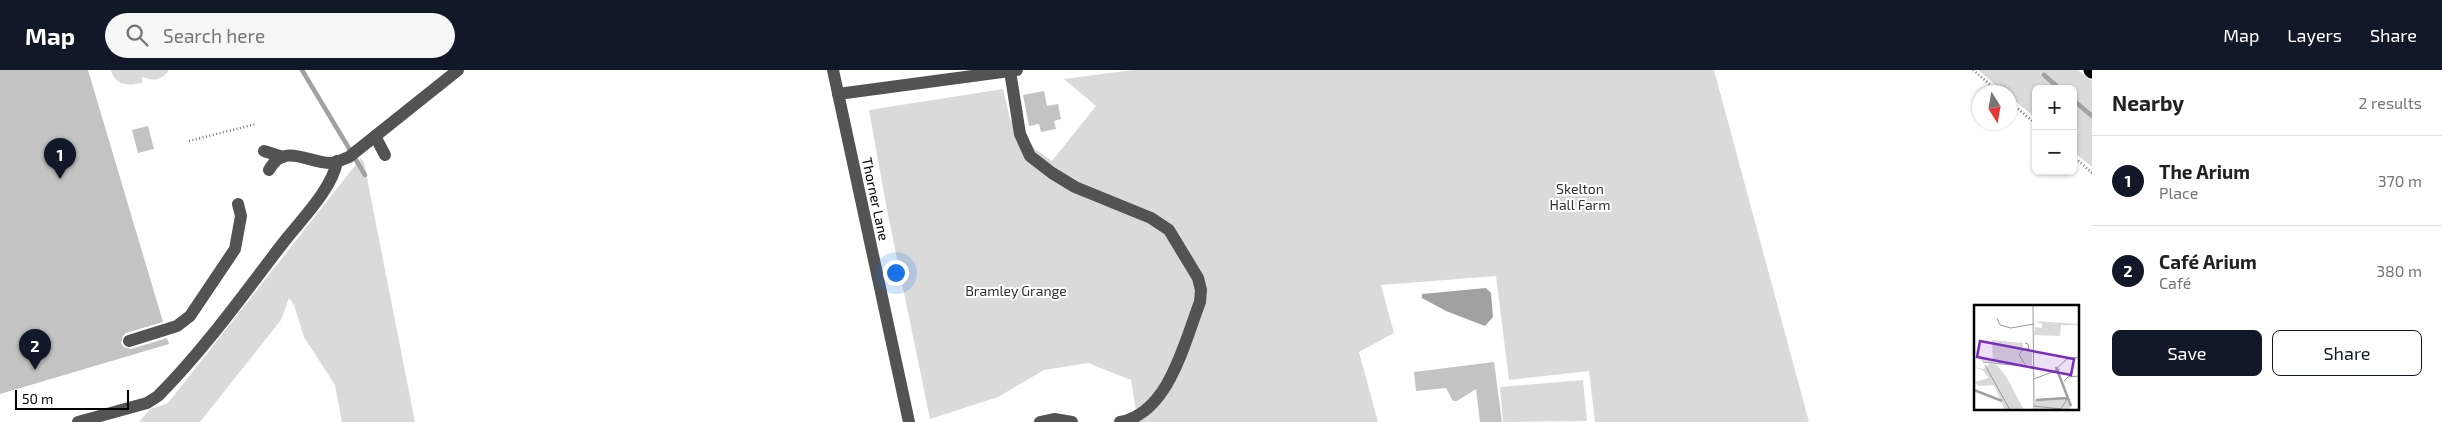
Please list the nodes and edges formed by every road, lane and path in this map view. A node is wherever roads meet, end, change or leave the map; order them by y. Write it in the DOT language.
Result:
graph roads {
  1 [pos="458,70"];
  2 [pos="833,70"];
  3 [pos="1013,70"];
  4 [pos="1973,70"];
  5 [pos="1991,85"];
  6 [pos="838,94"];
  7 [pos="2017,108"];
  8 [pos="2032,121"];
  9 [pos="256,124"];
  10 [pos="375,136"];
  11 [pos="190,141"];
  12 [pos="264,151"];
  13 [pos="385,155"];
  14 [pos="283,157"];
  15 [pos="2077,160"];
  16 [pos="337,161"];
  17 [pos="269,170"];
  18 [pos="2092,173"];
  19 [pos="238,204"];
  20 [pos="129,341"];
  21 [pos="78,422"];
  22 [pos="909,422"];
  23 [pos="1040,422"];
  24 [pos="1072,422"];
  25 [pos="1120,422"];
  1 -- 10 [label="street"];
  2 -- 6 [label="street, Thorner Lane"];
  3 -- 6 [label="street"];
  3 -- 25 [label="street"];
  4 -- 5 [label="path"];
  6 -- 22 [label="street, Thorner Lane"];
  7 -- 8 [label="path"];
  9 -- 11 [label="path"];
  10 -- 13 [label="street"];
  10 -- 16 [label="street"];
  12 -- 14 [label="street"];
  14 -- 16 [label="street"];
  14 -- 17 [label="street"];
  15 -- 18 [label="path"];
  16 -- 21 [label="street"];
  19 -- 20 [label="street"];
  23 -- 24 [label="street"];
}
